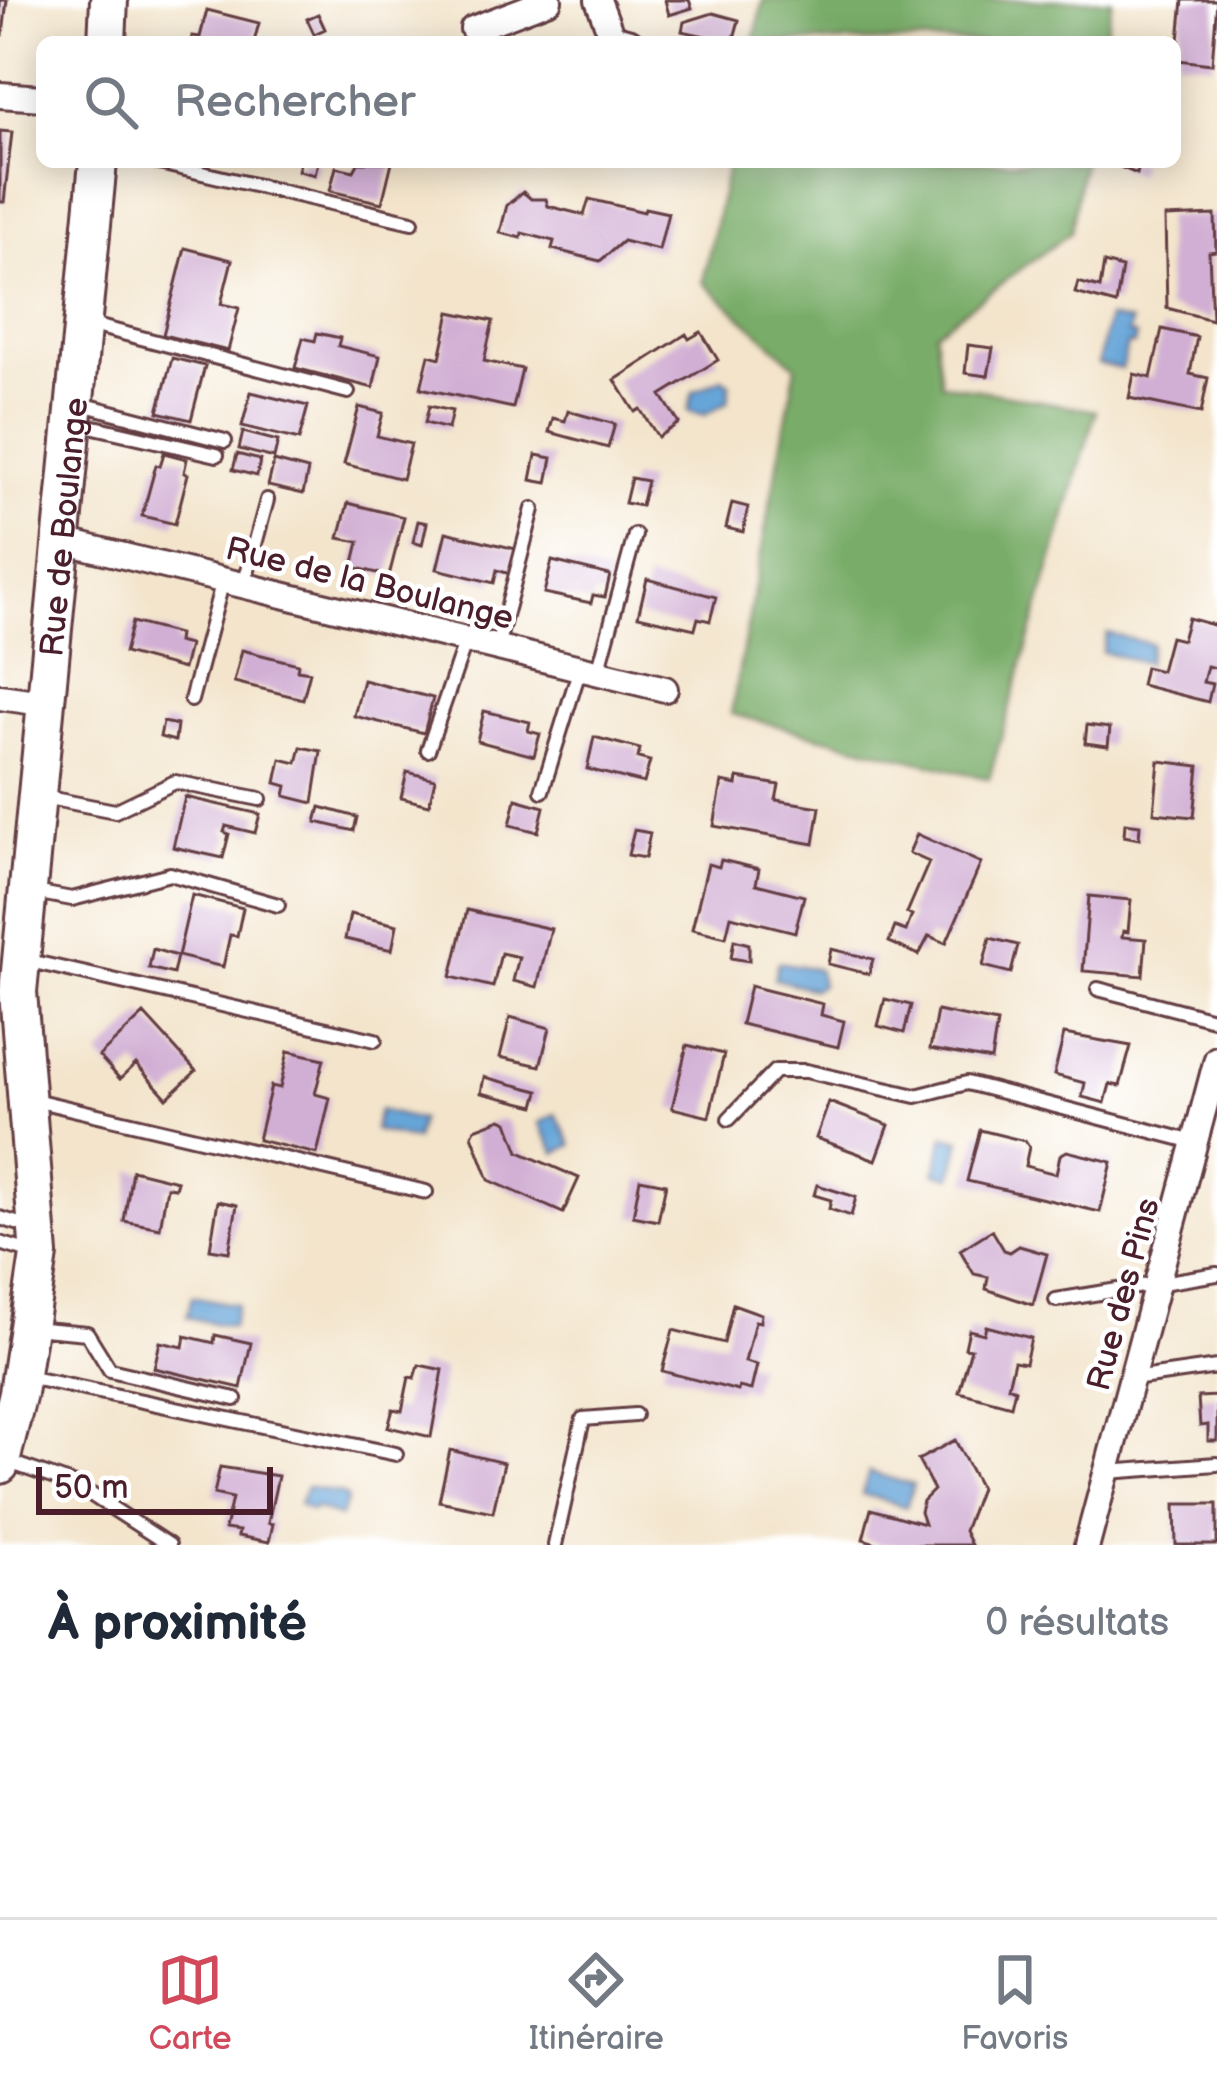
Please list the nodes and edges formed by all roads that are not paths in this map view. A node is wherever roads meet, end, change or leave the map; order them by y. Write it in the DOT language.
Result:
graph roads {
  1 [pos="109,0"];
  2 [pos="549,0"];
  3 [pos="598,0"];
  4 [pos="473,29"];
  5 [pos="107,36"];
  6 [pos="611,36"];
  7 [pos="0,95"];
  8 [pos="36,98"];
  9 [pos="97,168"];
  10 [pos="181,168"];
  11 [pos="412,222"];
  12 [pos="81,323"];
  13 [pos="348,392"];
  14 [pos="72,412"];
  15 [pos="225,440"];
  16 [pos="217,454"];
  17 [pos="267,500"];
  18 [pos="533,508"];
  19 [pos="635,535"];
  20 [pos="59,540"];
  21 [pos="234,582"];
  22 [pos="466,640"];
  23 [pos="497,647"];
  24 [pos="589,670"];
  25 [pos="665,689"];
  26 [pos="0,697"];
  27 [pos="191,700"];
  28 [pos="44,703"];
  29 [pos="428,750"];
  30 [pos="542,791"];
  31 [pos="35,795"];
  32 [pos="260,799"];
  33 [pos="27,891"];
  34 [pos="278,905"];
  35 [pos="21,959"];
  36 [pos="1098,988"];
  37 [pos="1217,1020"];
  38 [pos="375,1040"];
  39 [pos="1217,1059"];
  40 [pos="27,1099"];
  41 [pos="729,1119"];
  42 [pos="1196,1143"];
  43 [pos="426,1192"];
  44 [pos="0,1218"];
  45 [pos="38,1242"];
  46 [pos="0,1243"];
  47 [pos="1217,1274"];
  48 [pos="1160,1283"];
  49 [pos="1056,1300"];
  50 [pos="28,1328"];
  51 [pos="1217,1367"];
  52 [pos="1133,1379"];
  53 [pos="12,1393"];
  54 [pos="235,1399"];
  55 [pos="634,1415"];
  56 [pos="396,1454"];
  57 [pos="1,1463"];
  58 [pos="1217,1464"];
  59 [pos="1108,1472"];
  60 [pos="169,1545"];
  61 [pos="555,1545"];
  62 [pos="1087,1545"];
  1 -- 5 [label="main road"];
  2 -- 4 [label="street"];
  3 -- 6 [label="street"];
  7 -- 8 [label="street"];
  9 -- 12 [label="main road, Rue de Boulange"];
  10 -- 11 [label="lane"];
  12 -- 13 [label="lane"];
  12 -- 14 [label="main road, Rue de Boulange"];
  14 -- 15 [label="lane"];
  14 -- 16 [label="lane"];
  14 -- 20 [label="main road, Rue de Boulange"];
  17 -- 21 [label="lane"];
  18 -- 23 [label="lane"];
  19 -- 24 [label="lane"];
  20 -- 21 [label="street, Rue de la Boulange"];
  20 -- 28 [label="main road, Rue de Boulange"];
  21 -- 22 [label="street, Rue de la Boulange"];
  21 -- 27 [label="lane"];
  22 -- 23 [label="street, Rue de la Boulange"];
  22 -- 29 [label="lane"];
  23 -- 24 [label="street, Rue de la Boulange"];
  24 -- 25 [label="street, Rue de la Boulange"];
  24 -- 30 [label="lane"];
  26 -- 28 [label="street"];
  28 -- 31 [label="main road, Rue de Boulange"];
  31 -- 32 [label="lane"];
  31 -- 33 [label="main road, Rue de Boulange"];
  33 -- 34 [label="lane"];
  33 -- 35 [label="main road, Rue de Boulange"];
  35 -- 38 [label="lane"];
  35 -- 40 [label="main road, Rue de Boulange"];
  36 -- 37 [label="lane"];
  39 -- 42 [label="street, Rue des Pins"];
  40 -- 43 [label="lane"];
  40 -- 45 [label="main road, Rue de Boulange"];
  41 -- 42 [label="lane"];
  42 -- 48 [label="street, Rue des Pins"];
  44 -- 45 [label="lane"];
  45 -- 46 [label="lane"];
  45 -- 50 [label="main road, Rue de Boulange"];
  47 -- 48 [label="lane"];
  48 -- 49 [label="lane"];
  48 -- 52 [label="street, Rue des Pins"];
  50 -- 53 [label="main road, Rue de Boulange"];
  50 -- 54 [label="lane"];
  51 -- 52 [label="lane"];
  52 -- 59 [label="street, Rue des Pins"];
  53 -- 56 [label="lane"];
  53 -- 57 [label="main road, Rue de Boulange"];
  55 -- 61 [label="lane"];
  57 -- 60 [label="lane"];
  58 -- 59 [label="lane"];
  59 -- 62 [label="street, Rue des Pins"];
}
